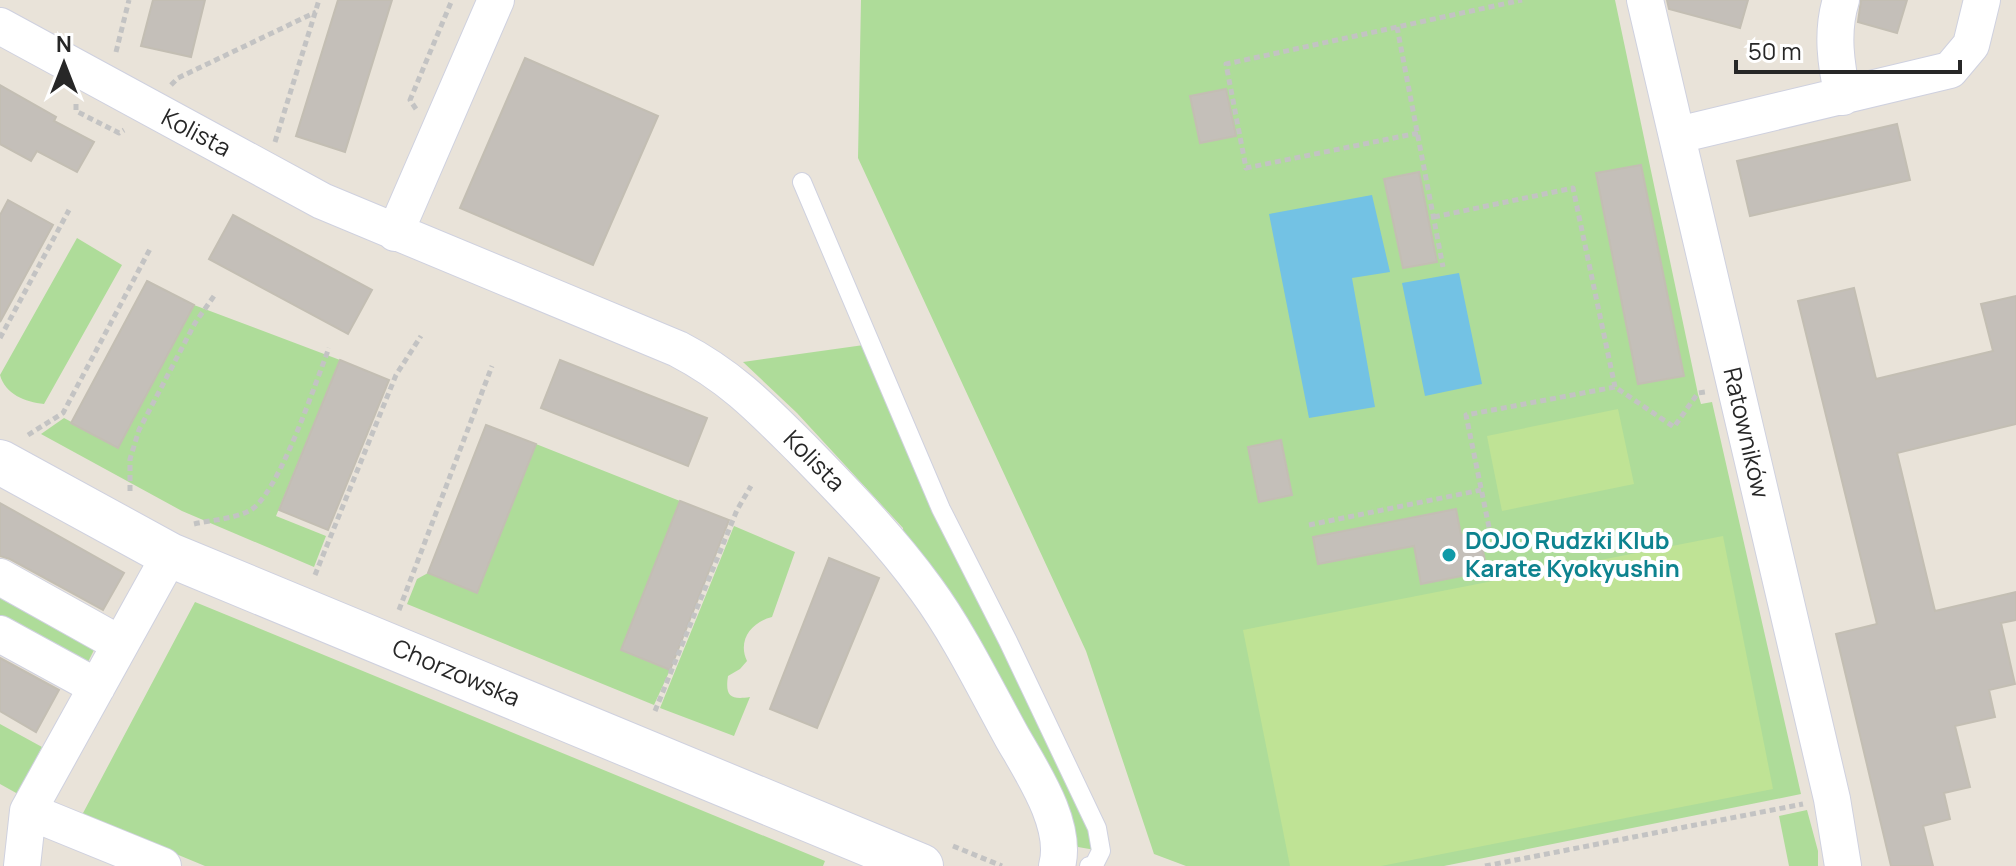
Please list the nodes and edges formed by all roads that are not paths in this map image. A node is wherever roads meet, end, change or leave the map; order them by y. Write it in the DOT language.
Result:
graph roads {
  1 [pos="496,0"];
  2 [pos="1645,0"];
  3 [pos="1841,0"];
  4 [pos="1982,0"];
  5 [pos="0,26"];
  6 [pos="1843,97"];
  7 [pos="1678,135"];
  8 [pos="802,182"];
  9 [pos="395,233"];
  10 [pos="14,442"];
  11 [pos="187,531"];
  12 [pos="0,577"];
  13 [pos="0,634"];
  14 [pos="120,644"];
  15 [pos="97,687"];
  16 [pos="28,811"];
  17 [pos="22,866"];
  18 [pos="163,866"];
  19 [pos="921,866"];
  20 [pos="1077,866"];
  21 [pos="1843,866"];
  1 -- 9 [label="street"];
  2 -- 7 [label="street, Ratowników"];
  3 -- 6 [label="street"];
  4 -- 6 [label="street"];
  5 -- 9 [label="street, Kolista"];
  6 -- 7 [label="street"];
  7 -- 21 [label="street, Ratowników"];
  8 -- 20 [label="lane"];
  9 -- 20 [label="street, Kolista"];
  10 -- 11 [label="street, Chorzowska"];
  11 -- 14 [label="street"];
  11 -- 19 [label="street, Chorzowska"];
  12 -- 14 [label="street"];
  13 -- 15 [label="street"];
  14 -- 15 [label="street"];
  15 -- 16 [label="street"];
  16 -- 17 [label="street"];
  16 -- 18 [label="street"];
}
